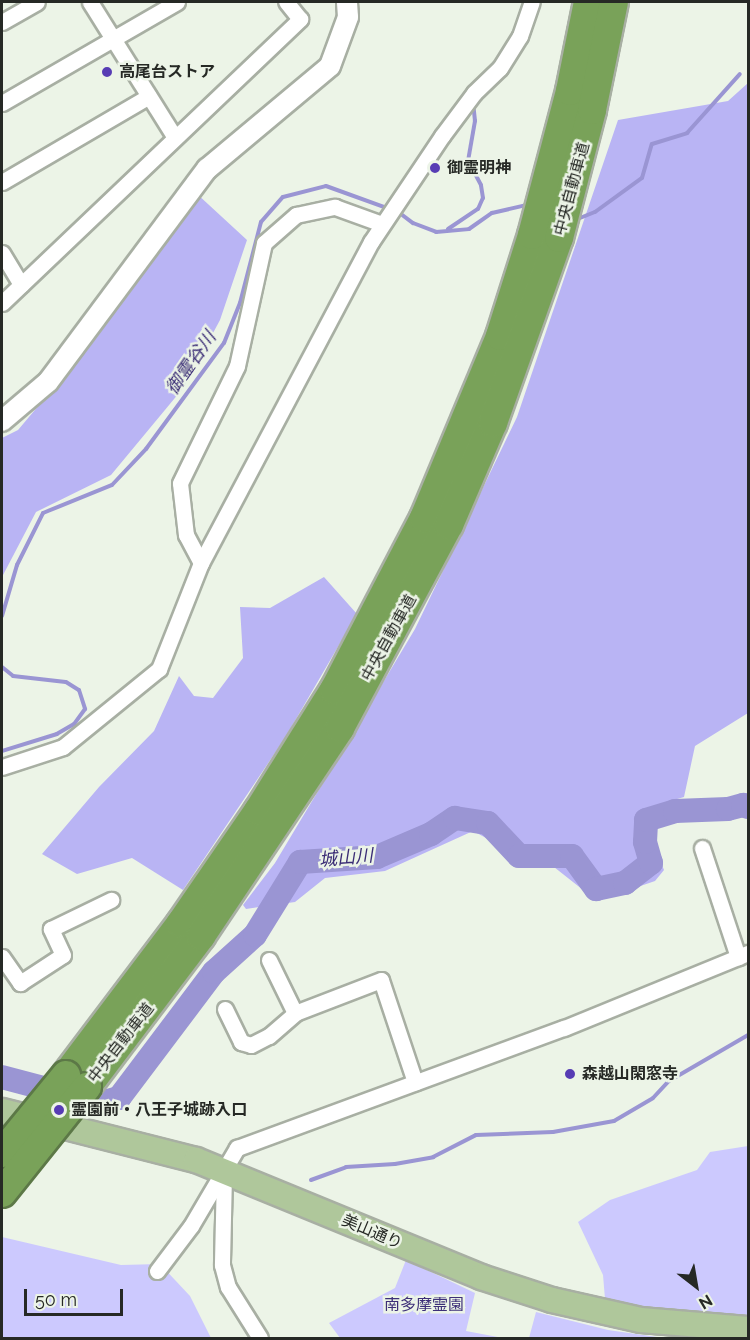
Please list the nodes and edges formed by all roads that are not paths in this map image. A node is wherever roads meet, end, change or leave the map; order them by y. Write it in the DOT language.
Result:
graph roads {
  1 [pos="37,2"];
  2 [pos="90,2"];
  3 [pos="177,2"];
  4 [pos="286,2"];
  5 [pos="347,2"];
  6 [pos="532,2"];
  7 [pos="588,2"];
  8 [pos="614,2"];
  9 [pos="2,22"];
  10 [pos="114,39"];
  11 [pos="149,96"];
  12 [pos="2,104"];
  13 [pos="174,136"];
  14 [pos="2,182"];
  15 [pos="558,196"];
  16 [pos="388,214"];
  17 [pos="2,253"];
  18 [pos="21,285"];
  19 [pos="2,303"];
  20 [pos="2,421"];
  21 [pos="201,563"];
  22 [pos="2,767"];
  23 [pos="702,848"];
  24 [pos="111,900"];
  25 [pos="743,955"];
  26 [pos="2,957"];
  27 [pos="269,960"];
  28 [pos="225,1009"];
  29 [pos="295,1012"];
  30 [pos="76,1081"];
  31 [pos="415,1082"];
  32 [pos="2,1111"];
  33 [pos="2,1153"];
  34 [pos="225,1171"];
  35 [pos="2,1193"];
  36 [pos="156,1271"];
  37 [pos="748,1329"];
  38 [pos="260,1338"];
  1 -- 9 [label="street"];
  2 -- 10 [label="street"];
  3 -- 10 [label="street"];
  4 -- 13 [label="street"];
  5 -- 20 [label="street"];
  6 -- 16 [label="street"];
  7 -- 15 [label="highway, 中央自動車道"];
  8 -- 15 [label="highway, 中央自動車道"];
  10 -- 11 [label="street"];
  10 -- 12 [label="street"];
  11 -- 13 [label="street"];
  11 -- 14 [label="street"];
  13 -- 18 [label="street"];
  15 -- 30 [label="highway, 中央自動車道"];
  16 -- 21 [label="street"];
  16 -- 21 [label="street"];
  17 -- 18 [label="street"];
  18 -- 19 [label="street"];
  21 -- 22 [label="street"];
  23 -- 25 [label="street"];
  24 -- 26 [label="street"];
  25 -- 31 [label="street"];
  27 -- 29 [label="street"];
  28 -- 29 [label="street"];
  29 -- 31 [label="street"];
  30 -- 33 [label="highway, 中央自動車道, bridge"];
  30 -- 35 [label="highway, 中央自動車道, bridge"];
  31 -- 34 [label="street"];
  32 -- 34 [label="main road, 美山通り"];
  34 -- 36 [label="street"];
  34 -- 37 [label="main road, 美山通り"];
  34 -- 38 [label="street"];
}
